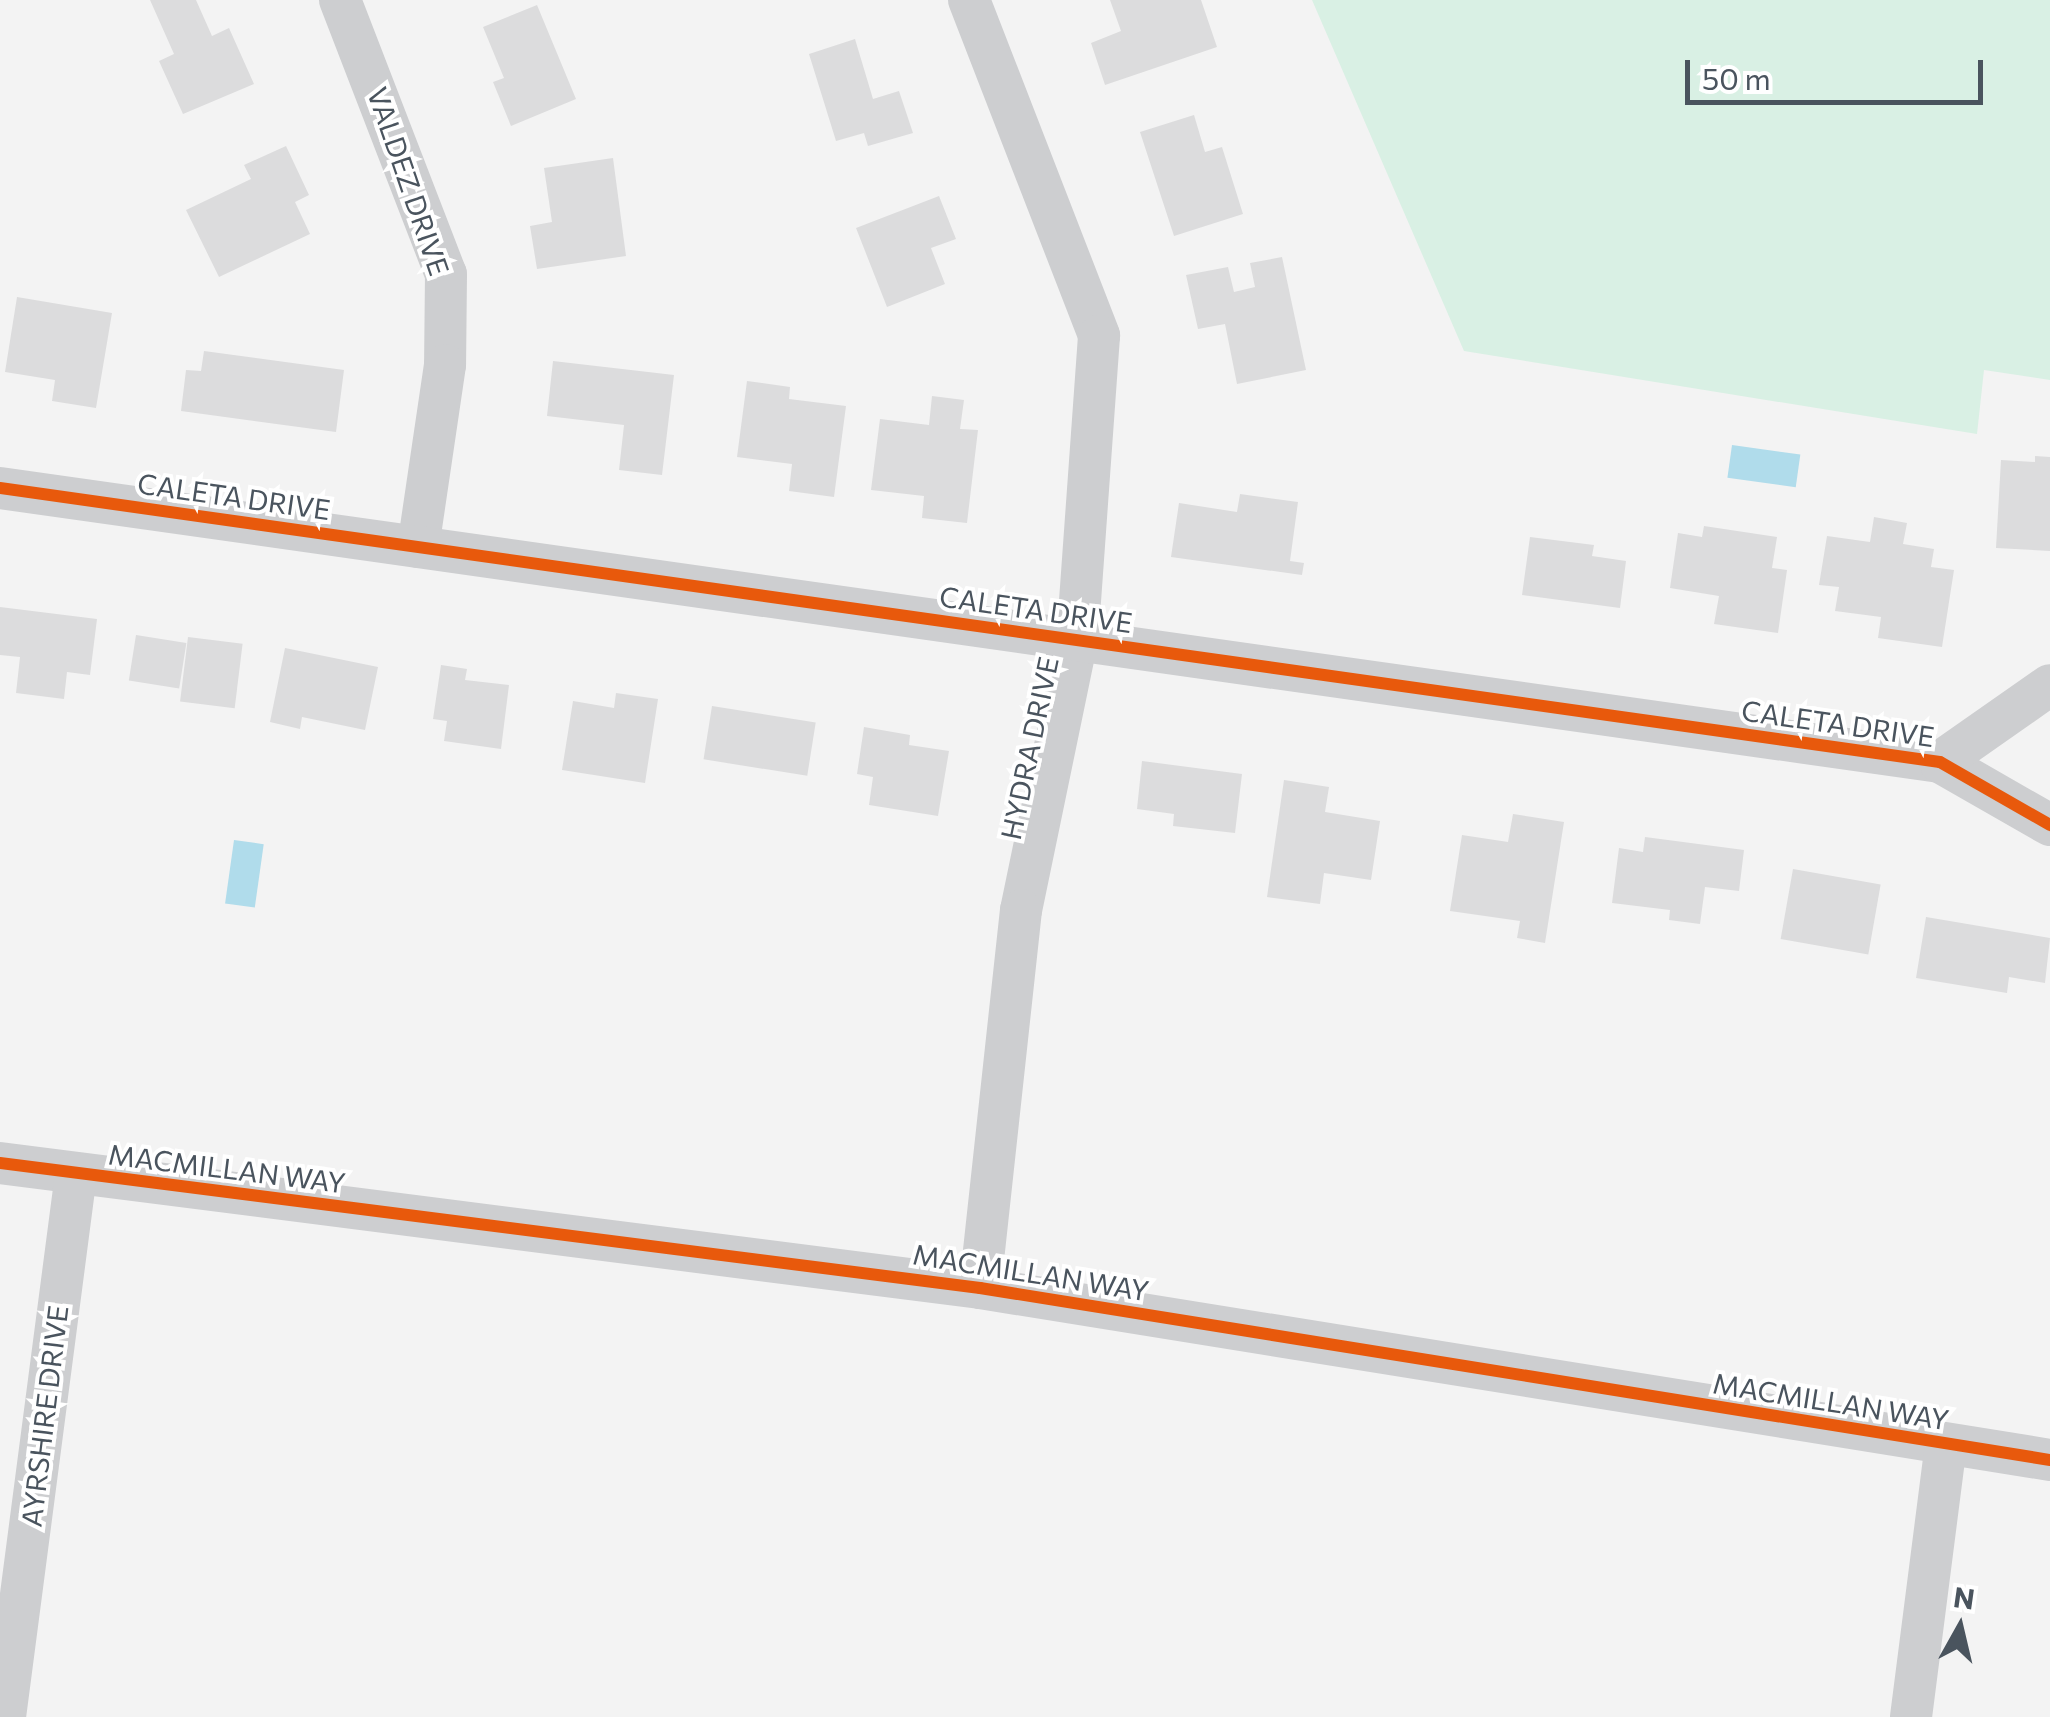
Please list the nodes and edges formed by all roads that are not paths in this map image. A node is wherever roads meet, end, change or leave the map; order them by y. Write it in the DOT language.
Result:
graph roads {
  1 [pos="340,0"];
  2 [pos="970,0"];
  3 [pos="0,488"];
  4 [pos="418,547"];
  5 [pos="1078,640"];
  6 [pos="2050,685"];
  7 [pos="1940,762"];
  8 [pos="2050,825"];
  9 [pos="0,1163"];
  10 [pos="76,1174"];
  11 [pos="980,1288"];
  12 [pos="1946,1445"];
  13 [pos="2050,1460"];
  14 [pos="5,1717"];
  15 [pos="1911,1717"];
  1 -- 4 [label="street, VALDEZ DRIVE"];
  2 -- 5 [label="street, HYDRA DRIVE"];
  3 -- 4 [label="street, CALETA DRIVE"];
  4 -- 5 [label="street, CALETA DRIVE"];
  5 -- 7 [label="street, CALETA DRIVE"];
  5 -- 11 [label="street, HYDRA DRIVE"];
  6 -- 7 [label="street, CALETA DRIVE"];
  7 -- 8 [label="street, CALETA DRIVE"];
  9 -- 10 [label="street, MACMILLAN WAY"];
  10 -- 11 [label="street, MACMILLAN WAY"];
  10 -- 14 [label="street, AYRSHIRE DRIVE"];
  11 -- 12 [label="street, MACMILLAN WAY"];
  12 -- 13 [label="street, MACMILLAN WAY"];
  12 -- 15 [label="street"];
}
